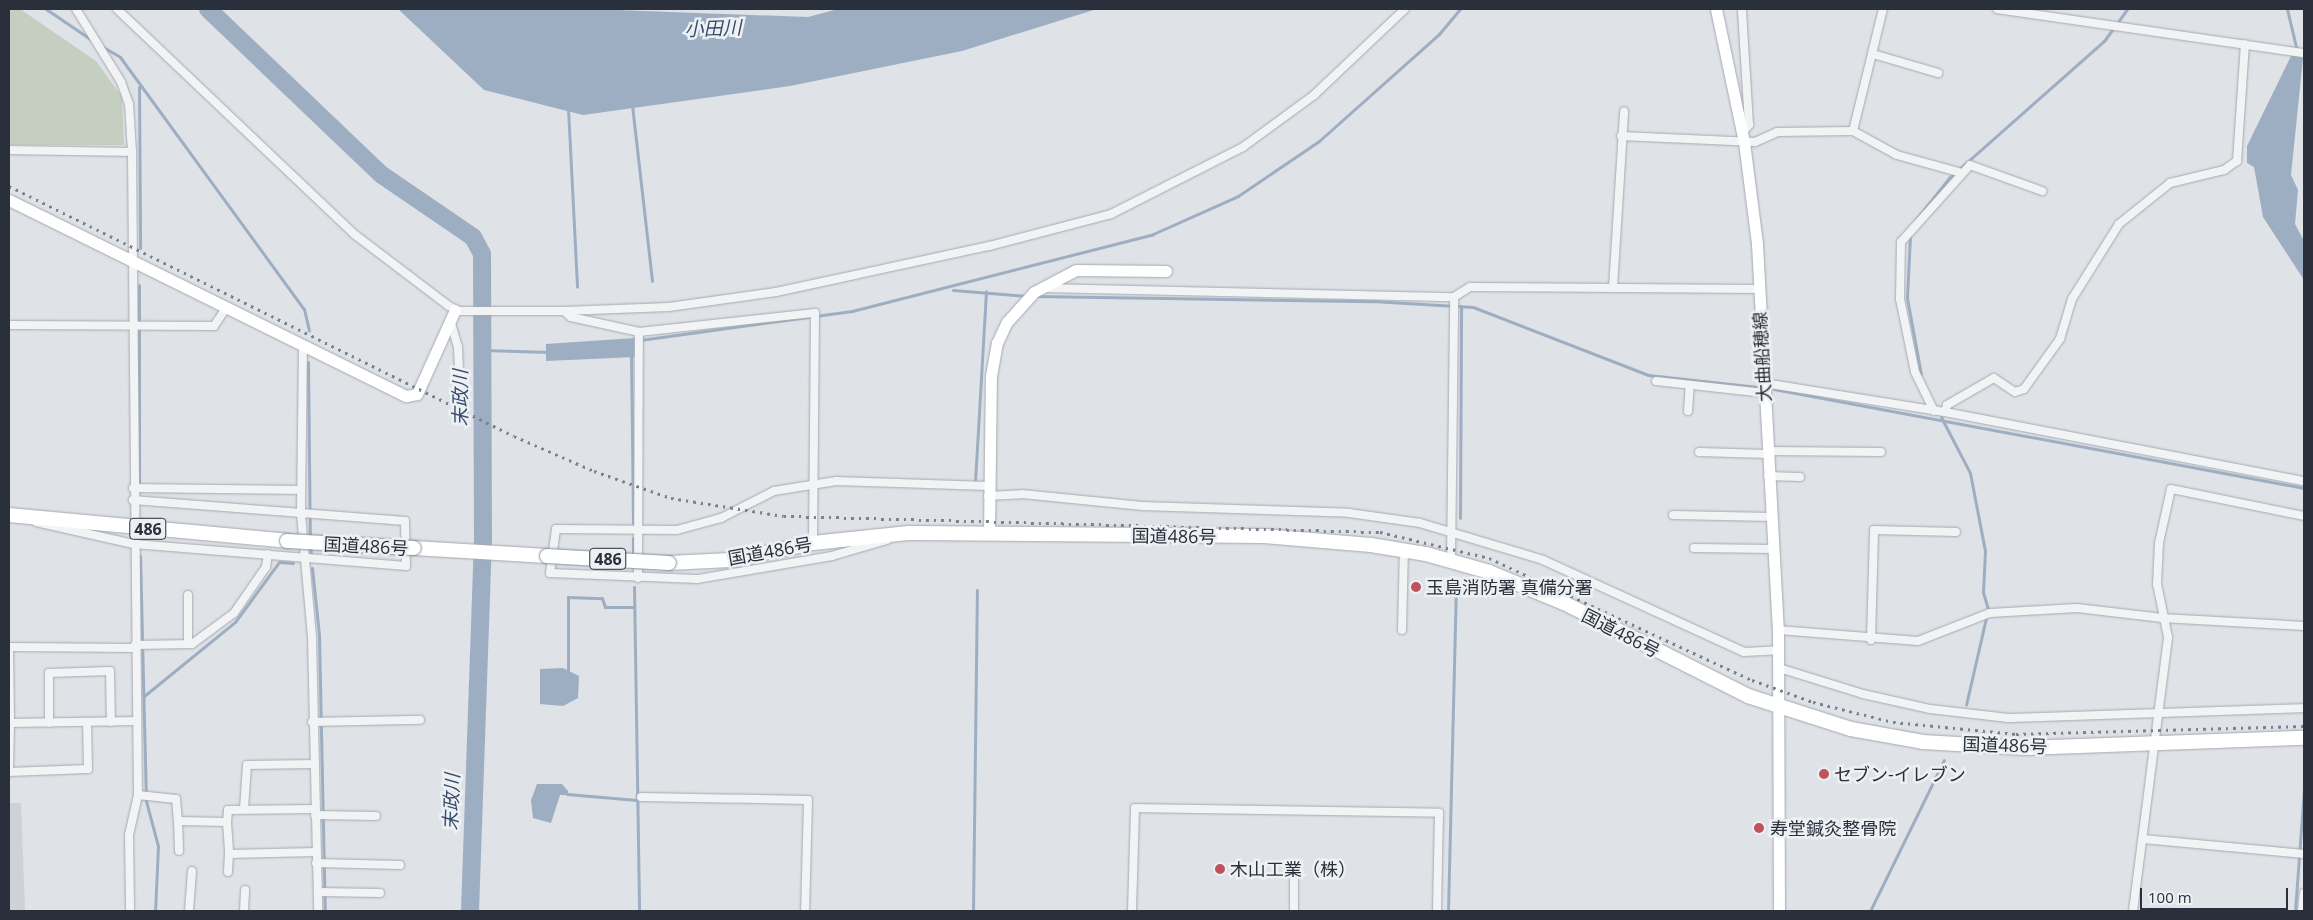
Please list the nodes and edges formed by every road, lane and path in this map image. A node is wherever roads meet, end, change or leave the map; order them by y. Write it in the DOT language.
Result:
graph roads {
  1 [pos="76,9"];
  2 [pos="117,9"];
  3 [pos="1404,9"];
  4 [pos="1716,9"];
  5 [pos="1742,9"];
  6 [pos="1883,9"];
  7 [pos="1997,9"];
  8 [pos="2245,44"];
  9 [pos="2303,53"];
  10 [pos="1873,54"];
  11 [pos="1938,73"];
  12 [pos="1624,111"];
  13 [pos="1853,131"];
  14 [pos="1621,136"];
  15 [pos="1743,138"];
  16 [pos="9,150"];
  17 [pos="132,152"];
  18 [pos="1962,173"];
  19 [pos="2042,191"];
  20 [pos="9,200"];
  21 [pos="132,263"];
  22 [pos="1166,271"];
  23 [pos="1613,288"];
  24 [pos="1760,289"];
  25 [pos="1036,290"];
  26 [pos="1454,297"];
  27 [pos="226,308"];
  28 [pos="461,310"];
  29 [pos="564,311"];
  30 [pos="451,323"];
  31 [pos="9,325"];
  32 [pos="137,325"];
  33 [pos="639,334"];
  34 [pos="303,346"];
  35 [pos="1656,381"];
  36 [pos="1690,385"];
  37 [pos="1764,388"];
  38 [pos="460,395"];
  39 [pos="1688,411"];
  40 [pos="1934,411"];
  41 [pos="1945,412"];
  42 [pos="1699,452"];
  43 [pos="1767,452"];
  44 [pos="1881,452"];
  45 [pos="1768,476"];
  46 [pos="1800,477"];
  47 [pos="2304,481"];
  48 [pos="814,487"];
  49 [pos="133,488"];
  50 [pos="301,490"];
  51 [pos="988,491"];
  52 [pos="133,500"];
  53 [pos="306,514"];
  54 [pos="12,515"];
  55 [pos="1673,515"];
  56 [pos="2304,516"];
  57 [pos="1772,517"];
  58 [pos="133,528"];
  59 [pos="1452,531"];
  60 [pos="639,532"];
  61 [pos="1956,532"];
  62 [pos="908,534"];
  63 [pos="989,534"];
  64 [pos="813,543"];
  65 [pos="134,544"];
  66 [pos="1694,548"];
  67 [pos="1773,549"];
  68 [pos="1404,550"];
  69 [pos="268,554"];
  70 [pos="305,558"];
  71 [pos="1450,560"];
  72 [pos="638,578"];
  73 [pos="188,595"];
  74 [pos="2162,618"];
  75 [pos="2304,626"];
  76 [pos="1402,630"];
  77 [pos="1778,630"];
  78 [pos="1871,640"];
  79 [pos="188,644"];
  80 [pos="138,646"];
  81 [pos="9,647"];
  82 [pos="1779,650"];
  83 [pos="1779,668"];
  84 [pos="1780,708"];
  85 [pos="2304,708"];
  86 [pos="2160,714"];
  87 [pos="420,720"];
  88 [pos="87,722"];
  89 [pos="111,722"];
  90 [pos="137,722"];
  91 [pos="317,722"];
  92 [pos="49,723"];
  93 [pos="10,724"];
  94 [pos="2304,738"];
  95 [pos="2156,743"];
  96 [pos="315,764"];
  97 [pos="143,795"];
  98 [pos="642,797"];
  99 [pos="244,809"];
  100 [pos="318,813"];
  101 [pos="376,816"];
  102 [pos="178,821"];
  103 [pos="227,822"];
  104 [pos="2143,839"];
  105 [pos="178,851"];
  106 [pos="316,852"];
  107 [pos="229,854"];
  108 [pos="2302,854"];
  109 [pos="321,863"];
  110 [pos="400,865"];
  111 [pos="1294,870"];
  112 [pos="192,871"];
  113 [pos="228,872"];
  114 [pos="245,890"];
  115 [pos="322,892"];
  116 [pos="380,893"];
  117 [pos="2304,893"];
  118 [pos="130,911"];
  119 [pos="189,911"];
  120 [pos="244,911"];
  121 [pos="318,911"];
  122 [pos="805,911"];
  123 [pos="1132,911"];
  124 [pos="1294,911"];
  125 [pos="1437,911"];
  126 [pos="1779,911"];
  127 [pos="2133,911"];
  128 [pos="2302,911"];
  1 -- 17 [label="street"];
  2 -- 28 [label="street"];
  3 -- 29 [label="street"];
  4 -- 15 [label="street, 大曲船穂線"];
  5 -- 15 [label="street"];
  6 -- 10 [label="street"];
  7 -- 8 [label="street"];
  8 -- 9 [label="street"];
  8 -- 41 [label="street"];
  10 -- 11 [label="street"];
  10 -- 13 [label="street"];
  12 -- 14 [label="street"];
  13 -- 15 [label="street"];
  13 -- 18 [label="street"];
  14 -- 15 [label="street"];
  14 -- 23 [label="street"];
  15 -- 24 [label="street, 大曲船穂線"];
  16 -- 17 [label="street"];
  17 -- 21 [label="street"];
  18 -- 19 [label="street"];
  18 -- 40 [label="street"];
  20 -- 21 [label="street"];
  21 -- 27 [label="street"];
  21 -- 32 [label="street"];
  22 -- 25 [label="street"];
  23 -- 24 [label="street"];
  23 -- 26 [label="street"];
  24 -- 37 [label="street, 大曲船穂線"];
  25 -- 26 [label="street"];
  25 -- 51 [label="street"];
  26 -- 59 [label="street"];
  27 -- 32 [label="street"];
  27 -- 34 [label="street"];
  28 -- 29 [label="street"];
  28 -- 30 [label="street"];
  29 -- 33 [label="street"];
  30 -- 34 [label="street"];
  30 -- 38 [label="street"];
  31 -- 32 [label="street"];
  32 -- 49 [label="street"];
  33 -- 48 [label="street"];
  33 -- 60 [label="street"];
  34 -- 50 [label="street"];
  35 -- 36 [label="street"];
  36 -- 37 [label="street"];
  36 -- 39 [label="street"];
  37 -- 40 [label="street"];
  37 -- 43 [label="street, 大曲船穂線"];
  40 -- 41 [label="street"];
  41 -- 47 [label="street"];
  42 -- 43 [label="street"];
  43 -- 44 [label="street"];
  43 -- 45 [label="street, 大曲船穂線"];
  45 -- 46 [label="street"];
  45 -- 57 [label="street, 大曲船穂線"];
  48 -- 51 [label="street"];
  48 -- 60 [label="street"];
  48 -- 64 [label="street"];
  49 -- 50 [label="street"];
  49 -- 52 [label="street"];
  50 -- 53 [label="street"];
  51 -- 59 [label="street"];
  51 -- 63 [label="street"];
  52 -- 53 [label="street"];
  52 -- 58 [label="street"];
  53 -- 70 [label="street"];
  53 -- 70 [label="street"];
  54 -- 58 [label="highway, 国道486号 / 486"];
  54 -- 65 [label="street"];
  55 -- 57 [label="street"];
  56 -- 74 [label="street"];
  57 -- 67 [label="street, 大曲船穂線"];
  58 -- 64 [label="highway, 国道486号 / 486, bridge"];
  58 -- 65 [label="street"];
  59 -- 71 [label="street"];
  59 -- 82 [label="street"];
  60 -- 72 [label="street"];
  60 -- 72 [label="street"];
  61 -- 78 [label="street"];
  62 -- 63 [label="highway, 国道486号 / 486"];
  62 -- 64 [label="highway, 国道486号 / 486"];
  62 -- 72 [label="street"];
  63 -- 68 [label="highway, 国道486号 / 486"];
  65 -- 69 [label="street"];
  65 -- 80 [label="street"];
  66 -- 67 [label="street"];
  67 -- 77 [label="street, 大曲船穂線"];
  68 -- 71 [label="highway, 国道486号 / 486"];
  68 -- 76 [label="street"];
  69 -- 70 [label="street"];
  69 -- 79 [label="street"];
  70 -- 91 [label="street"];
  71 -- 84 [label="highway, 国道486号 / 486"];
  73 -- 79 [label="street"];
  74 -- 75 [label="street"];
  74 -- 78 [label="street"];
  74 -- 86 [label="street"];
  77 -- 78 [label="street"];
  77 -- 82 [label="street, 大曲船穂線"];
  79 -- 80 [label="street"];
  80 -- 81 [label="street"];
  80 -- 90 [label="street"];
  81 -- 93 [label="street"];
  82 -- 83 [label="street, 大曲船穂線"];
  83 -- 84 [label="street, 大曲船穂線"];
  83 -- 86 [label="street"];
  84 -- 95 [label="highway, 国道486号 / 486"];
  84 -- 126 [label="street, 大曲船穂線"];
  85 -- 86 [label="street"];
  86 -- 95 [label="street"];
  87 -- 91 [label="street"];
  88 -- 89 [label="street"];
  88 -- 92 [label="street"];
  88 -- 93 [label="street"];
  89 -- 90 [label="street"];
  89 -- 92 [label="street"];
  90 -- 97 [label="street"];
  91 -- 96 [label="street"];
  92 -- 93 [label="street"];
  94 -- 95 [label="highway, 国道486号 / 486"];
  95 -- 104 [label="street"];
  96 -- 99 [label="street"];
  96 -- 100 [label="street"];
  97 -- 102 [label="street"];
  97 -- 118 [label="street"];
  98 -- 122 [label="street"];
  99 -- 100 [label="street"];
  99 -- 103 [label="street"];
  100 -- 101 [label="street"];
  100 -- 106 [label="street"];
  102 -- 103 [label="street"];
  102 -- 105 [label="street"];
  103 -- 107 [label="street"];
  104 -- 108 [label="street"];
  104 -- 127 [label="street"];
  106 -- 107 [label="street"];
  106 -- 109 [label="street"];
  107 -- 113 [label="street"];
  109 -- 110 [label="street"];
  109 -- 115 [label="street"];
  111 -- 124 [label="street"];
  112 -- 119 [label="street"];
  114 -- 120 [label="street"];
  115 -- 116 [label="street"];
  115 -- 121 [label="street"];
  117 -- 128 [label="street"];
  123 -- 125 [label="street"];
}
